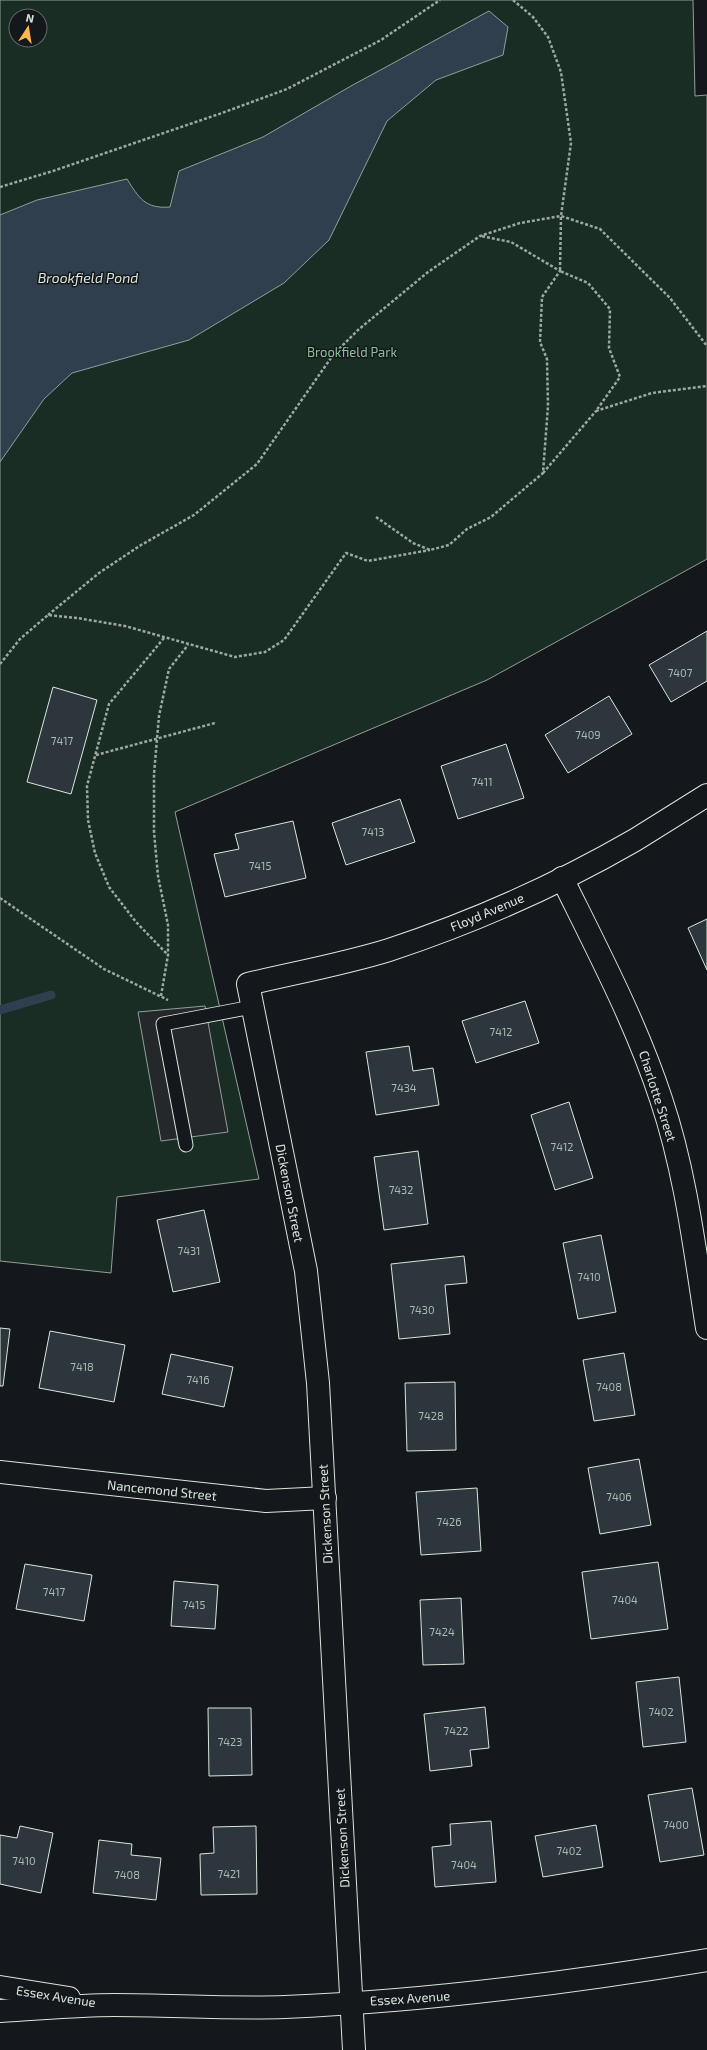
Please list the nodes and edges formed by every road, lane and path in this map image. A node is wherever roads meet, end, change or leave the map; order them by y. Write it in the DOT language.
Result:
graph roads {
  1 [pos="440,0"];
  2 [pos="513,0"];
  3 [pos="0,187"];
  4 [pos="561,216"];
  5 [pos="480,236"];
  6 [pos="560,271"];
  7 [pos="707,346"];
  8 [pos="707,386"];
  9 [pos="596,412"];
  10 [pos="543,473"];
  11 [pos="376,517"];
  12 [pos="430,550"];
  13 [pos="48,616"];
  14 [pos="164,638"];
  15 [pos="188,645"];
  16 [pos="1,659"];
  17 [pos="0,664"];
  18 [pos="215,723"];
  19 [pos="157,739"];
  20 [pos="96,756"];
  21 [pos="707,795"];
  22 [pos="562,878"];
  23 [pos="0,898"];
  24 [pos="168,955"];
  25 [pos="248,984"];
  26 [pos="160,996"];
  27 [pos="252,1007"];
  28 [pos="197,1017"];
  29 [pos="186,1145"];
  30 [pos="707,1328"];
  31 [pos="0,1472"];
  32 [pos="325,1498"];
  33 [pos="707,1960"];
  34 [pos="0,1987"];
  35 [pos="351,2002"];
  36 [pos="112,2005"];
  37 [pos="0,2011"];
  38 [pos="354,2050"];
  1 -- 3 [label="path"];
  2 -- 4 [label="path"];
  4 -- 5 [label="path"];
  4 -- 6 [label="path"];
  4 -- 7 [label="path"];
  5 -- 6 [label="path"];
  5 -- 13 [label="path"];
  6 -- 9 [label="path"];
  6 -- 10 [label="path"];
  8 -- 9 [label="path"];
  9 -- 10 [label="path"];
  10 -- 12 [label="path"];
  11 -- 12 [label="path"];
  12 -- 15 [label="path"];
  13 -- 14 [label="path"];
  13 -- 16 [label="path"];
  14 -- 15 [label="path"];
  14 -- 20 [label="path"];
  15 -- 19 [label="path"];
  16 -- 17 [label="path"];
  18 -- 19 [label="path"];
  19 -- 20 [label="path"];
  19 -- 24 [label="path"];
  20 -- 24 [label="path"];
  21 -- 22 [label="street, Floyd Avenue"];
  22 -- 25 [label="street, Floyd Avenue"];
  22 -- 30 [label="street, Charlotte Street"];
  23 -- 26 [label="path"];
  24 -- 26 [label="path"];
  25 -- 27 [label="street, Dickenson Street"];
  26 -- 28 [label="path"];
  27 -- 28 [label="lane"];
  27 -- 32 [label="street, Dickenson Street"];
  28 -- 29 [label="lane"];
  31 -- 32 [label="street, Nancemond Street"];
  32 -- 35 [label="street, Dickenson Street"];
  33 -- 35 [label="street, Essex Avenue"];
  34 -- 36 [label="street, Essex Avenue"];
  35 -- 36 [label="street, Essex Avenue"];
  35 -- 38 [label="street, Dickenson Street"];
  36 -- 37 [label="street, Essex Avenue"];
}
